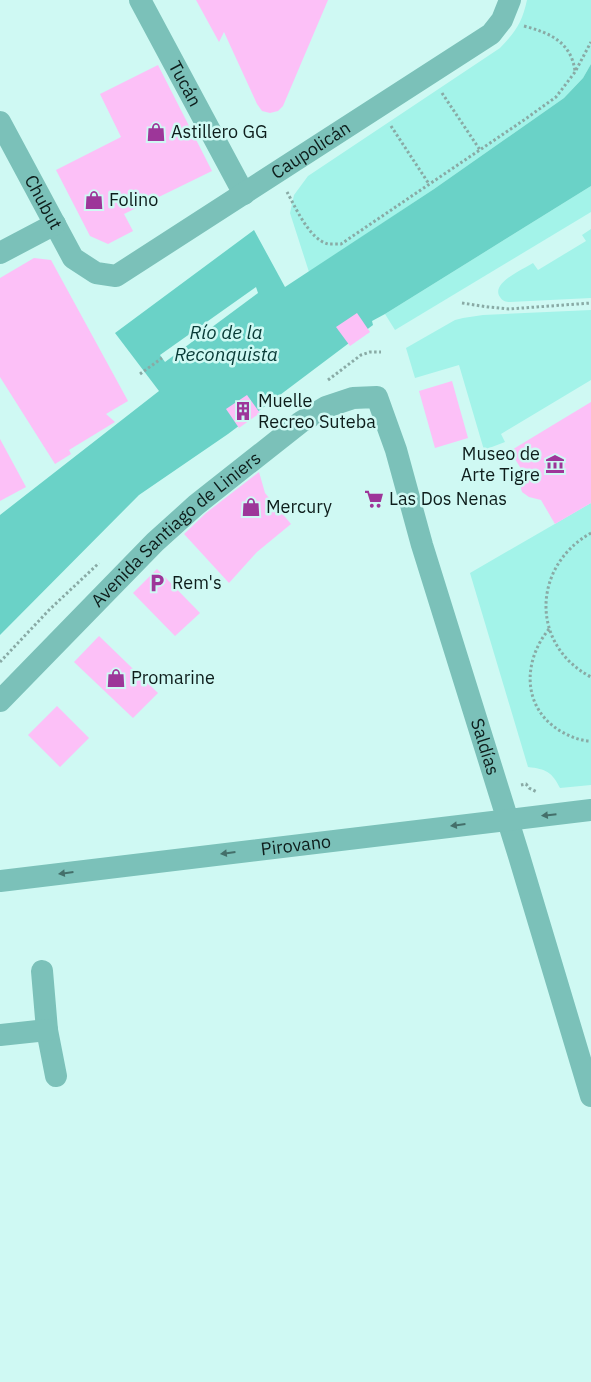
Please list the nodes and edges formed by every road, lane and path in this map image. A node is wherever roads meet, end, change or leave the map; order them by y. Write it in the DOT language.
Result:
graph roads {
  1 [pos="140,0"];
  2 [pos="507,7"];
  3 [pos="591,42"];
  4 [pos="575,72"];
  5 [pos="429,74"];
  6 [pos="378,106"];
  7 [pos="0,122"];
  8 [pos="480,150"];
  9 [pos="276,173"];
  10 [pos="429,184"];
  11 [pos="244,194"];
  12 [pos="55,224"];
  13 [pos="0,253"];
  14 [pos="96,274"];
  15 [pos="462,303"];
  16 [pos="591,303"];
  17 [pos="162,358"];
  18 [pos="140,374"];
  19 [pos="377,398"];
  20 [pos="591,533"];
  21 [pos="550,628"];
  22 [pos="591,677"];
  23 [pos="0,701"];
  24 [pos="591,741"];
  25 [pos="591,810"];
  26 [pos="507,819"];
  27 [pos="0,881"];
  28 [pos="42,972"];
  29 [pos="47,1030"];
  30 [pos="0,1036"];
  31 [pos="56,1076"];
  32 [pos="591,1096"];
  1 -- 11 [label="street, Tucán"];
  2 -- 4 [label="path"];
  2 -- 5 [label="street, Caupolicán"];
  3 -- 4 [label="path"];
  4 -- 8 [label="path"];
  5 -- 6 [label="street, Caupolicán"];
  5 -- 8 [label="path"];
  6 -- 9 [label="street, Caupolicán"];
  6 -- 10 [label="path"];
  7 -- 12 [label="street, Chubut"];
  8 -- 10 [label="path"];
  9 -- 10 [label="path"];
  9 -- 11 [label="street, Caupolicán"];
  11 -- 14 [label="street, Caupolicán"];
  12 -- 13 [label="street"];
  12 -- 14 [label="street, Chubut"];
  15 -- 16 [label="path"];
  17 -- 18 [label="path"];
  19 -- 23 [label="street, Avenida Santiago de Liniers"];
  19 -- 26 [label="street, Saldías"];
  20 -- 21 [label="path"];
  21 -- 22 [label="path"];
  21 -- 24 [label="path"];
  25 -- 26 [label="street, Pirovano, one-way"];
  26 -- 27 [label="street, Pirovano, one-way"];
  26 -- 32 [label="street, Saldías"];
  28 -- 29 [label="street"];
  29 -- 30 [label="street"];
  29 -- 31 [label="street"];
}
